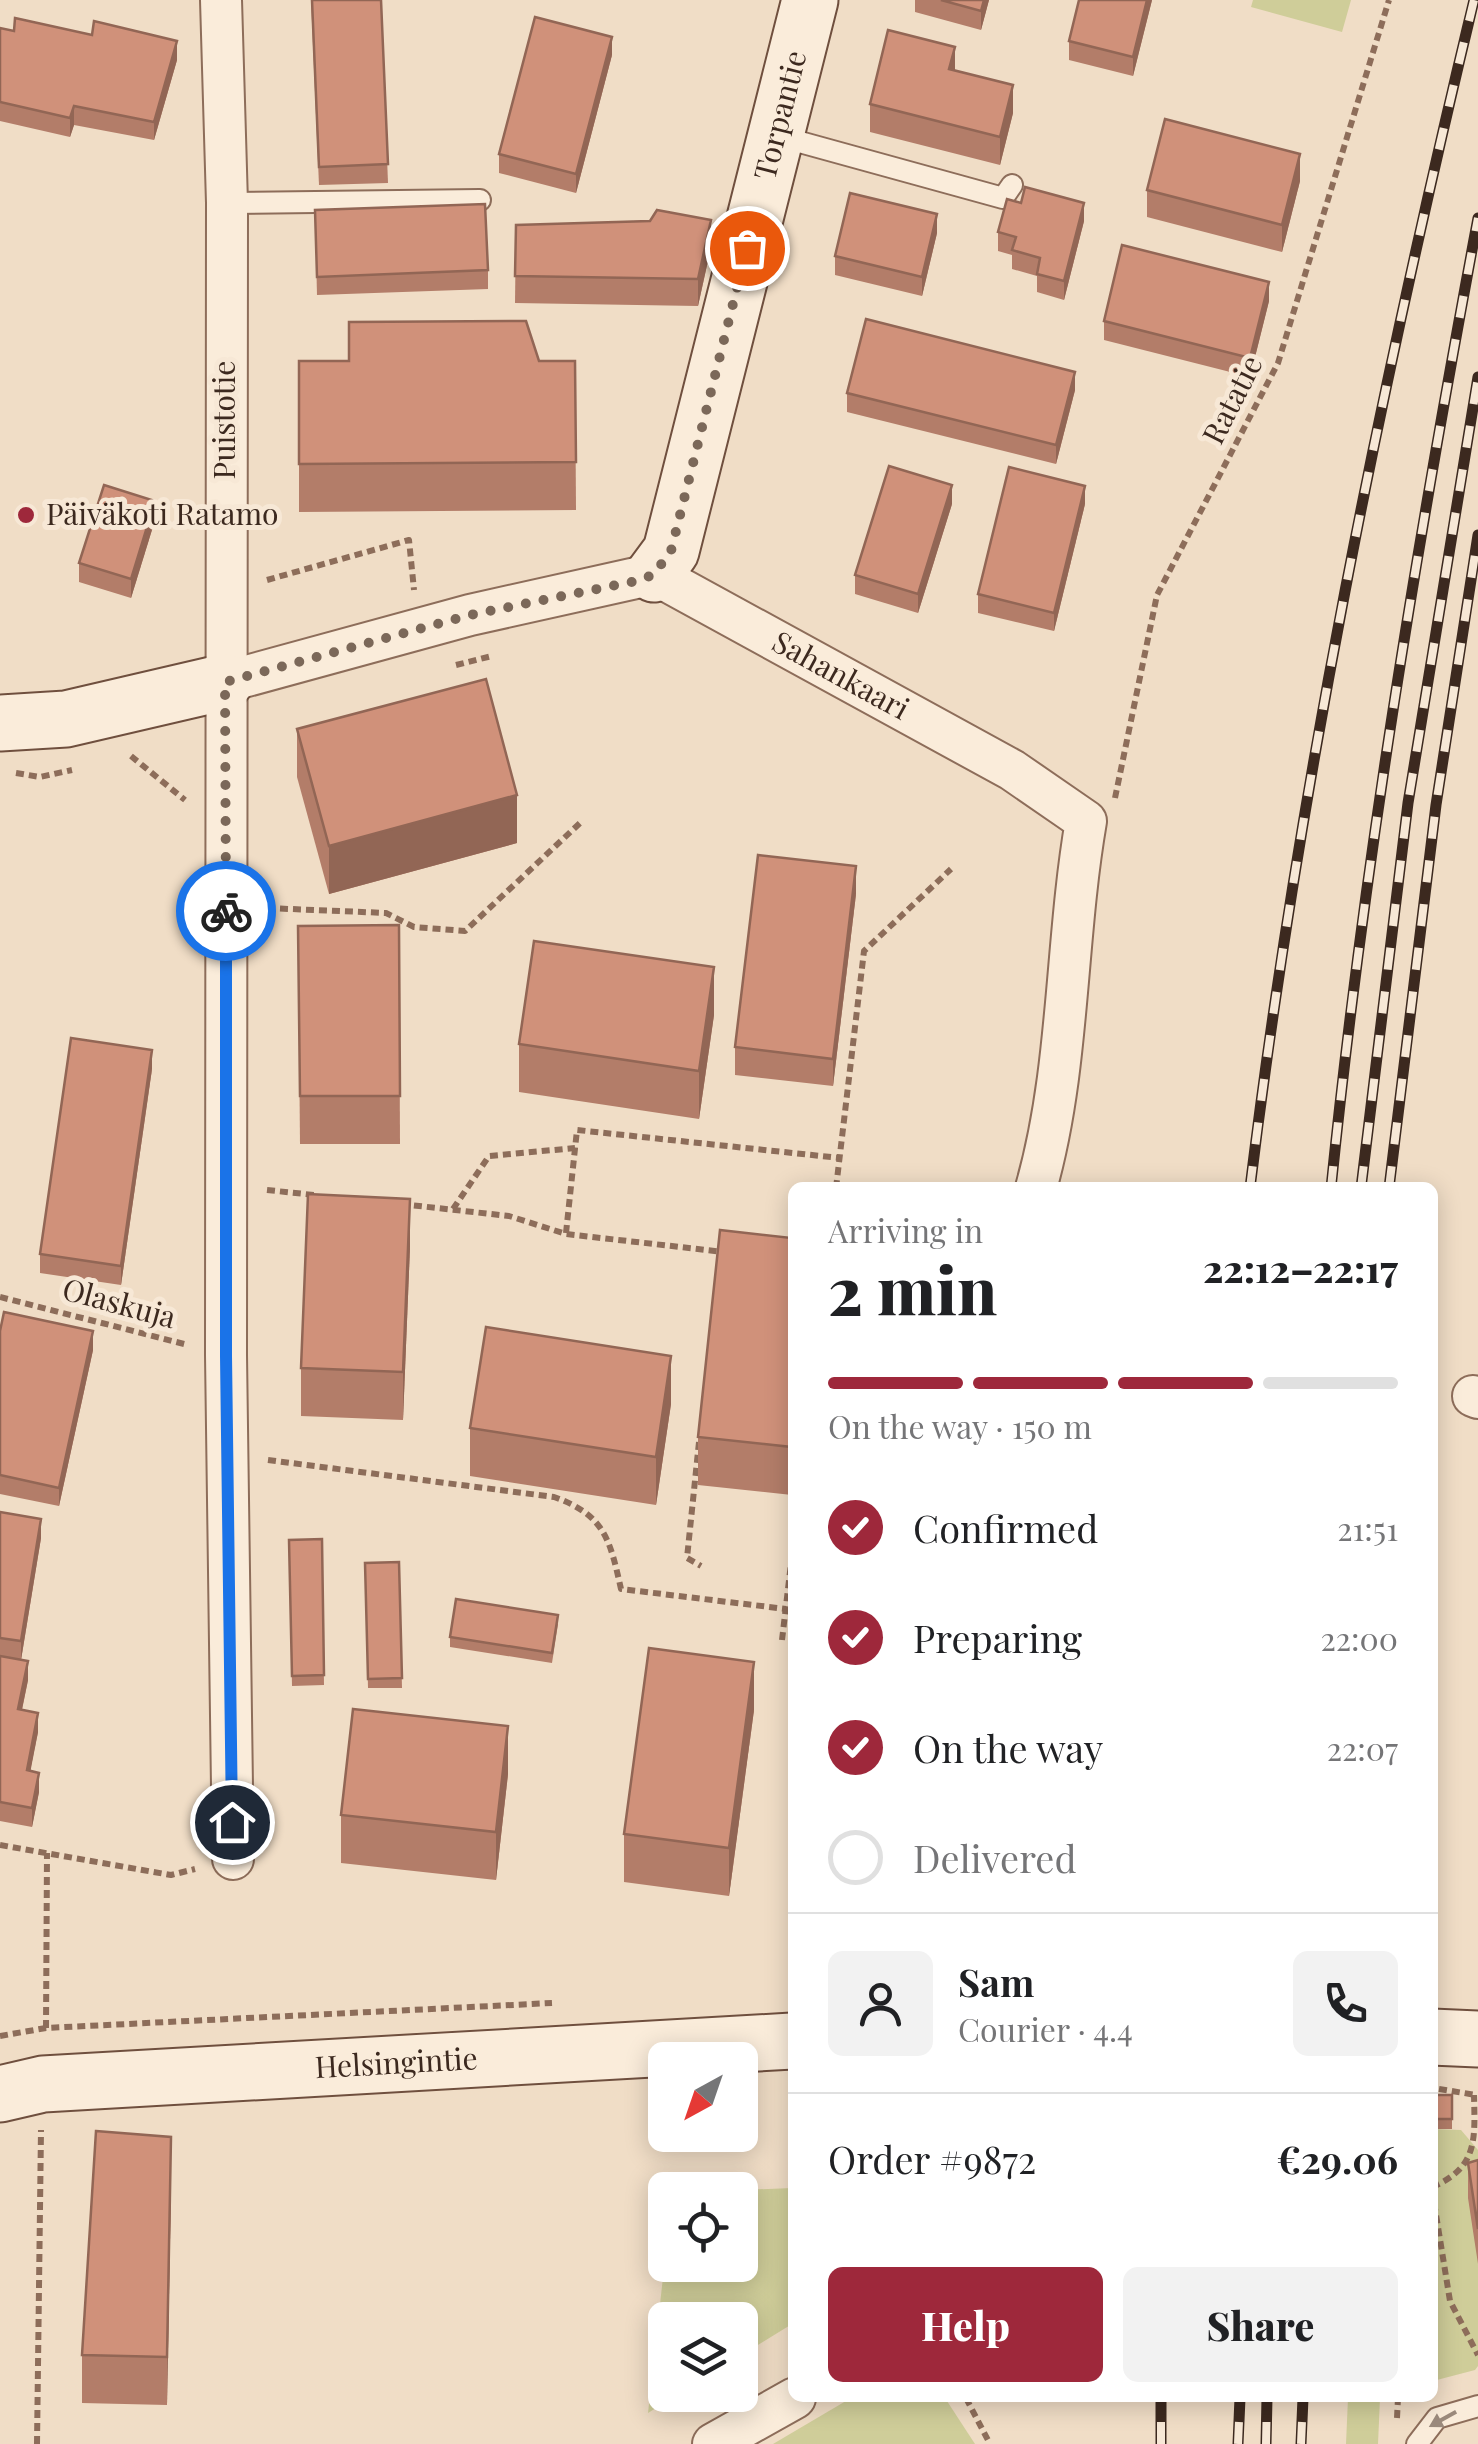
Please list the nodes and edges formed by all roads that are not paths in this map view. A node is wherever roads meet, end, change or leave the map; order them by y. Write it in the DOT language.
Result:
graph roads {
  1 [pos="222,0"];
  2 [pos="810,0"];
  3 [pos="776,136"];
  4 [pos="1012,185"];
  5 [pos="480,200"];
  6 [pos="226,203"];
  7 [pos="654,574"];
  8 [pos="225,682"];
  9 [pos="0,723"];
  10 [pos="1037,1182"];
  11 [pos="233,1860"];
  12 [pos="1438,2037"];
  13 [pos="1478,2039"];
  14 [pos="788,2041"];
  15 [pos="21,2089"];
  16 [pos="788,2402"];
  17 [pos="1478,2406"];
  18 [pos="713,2444"];
  19 [pos="1417,2444"];
  1 -- 6 [label="street, Puistotie"];
  2 -- 3 [label="street, Torpantie"];
  3 -- 4 [label="lane"];
  3 -- 7 [label="street, Torpantie"];
  5 -- 6 [label="lane"];
  6 -- 8 [label="street, Puistotie"];
  7 -- 8 [label="street"];
  7 -- 10 [label="street, Sahankaari"];
  8 -- 9 [label="street"];
  8 -- 11 [label="street, Puistotie"];
  12 -- 13 [label="street"];
  14 -- 15 [label="street, Helsingintie"];
  16 -- 18 [label="street"];
  17 -- 19 [label="lane, one-way"];
}
